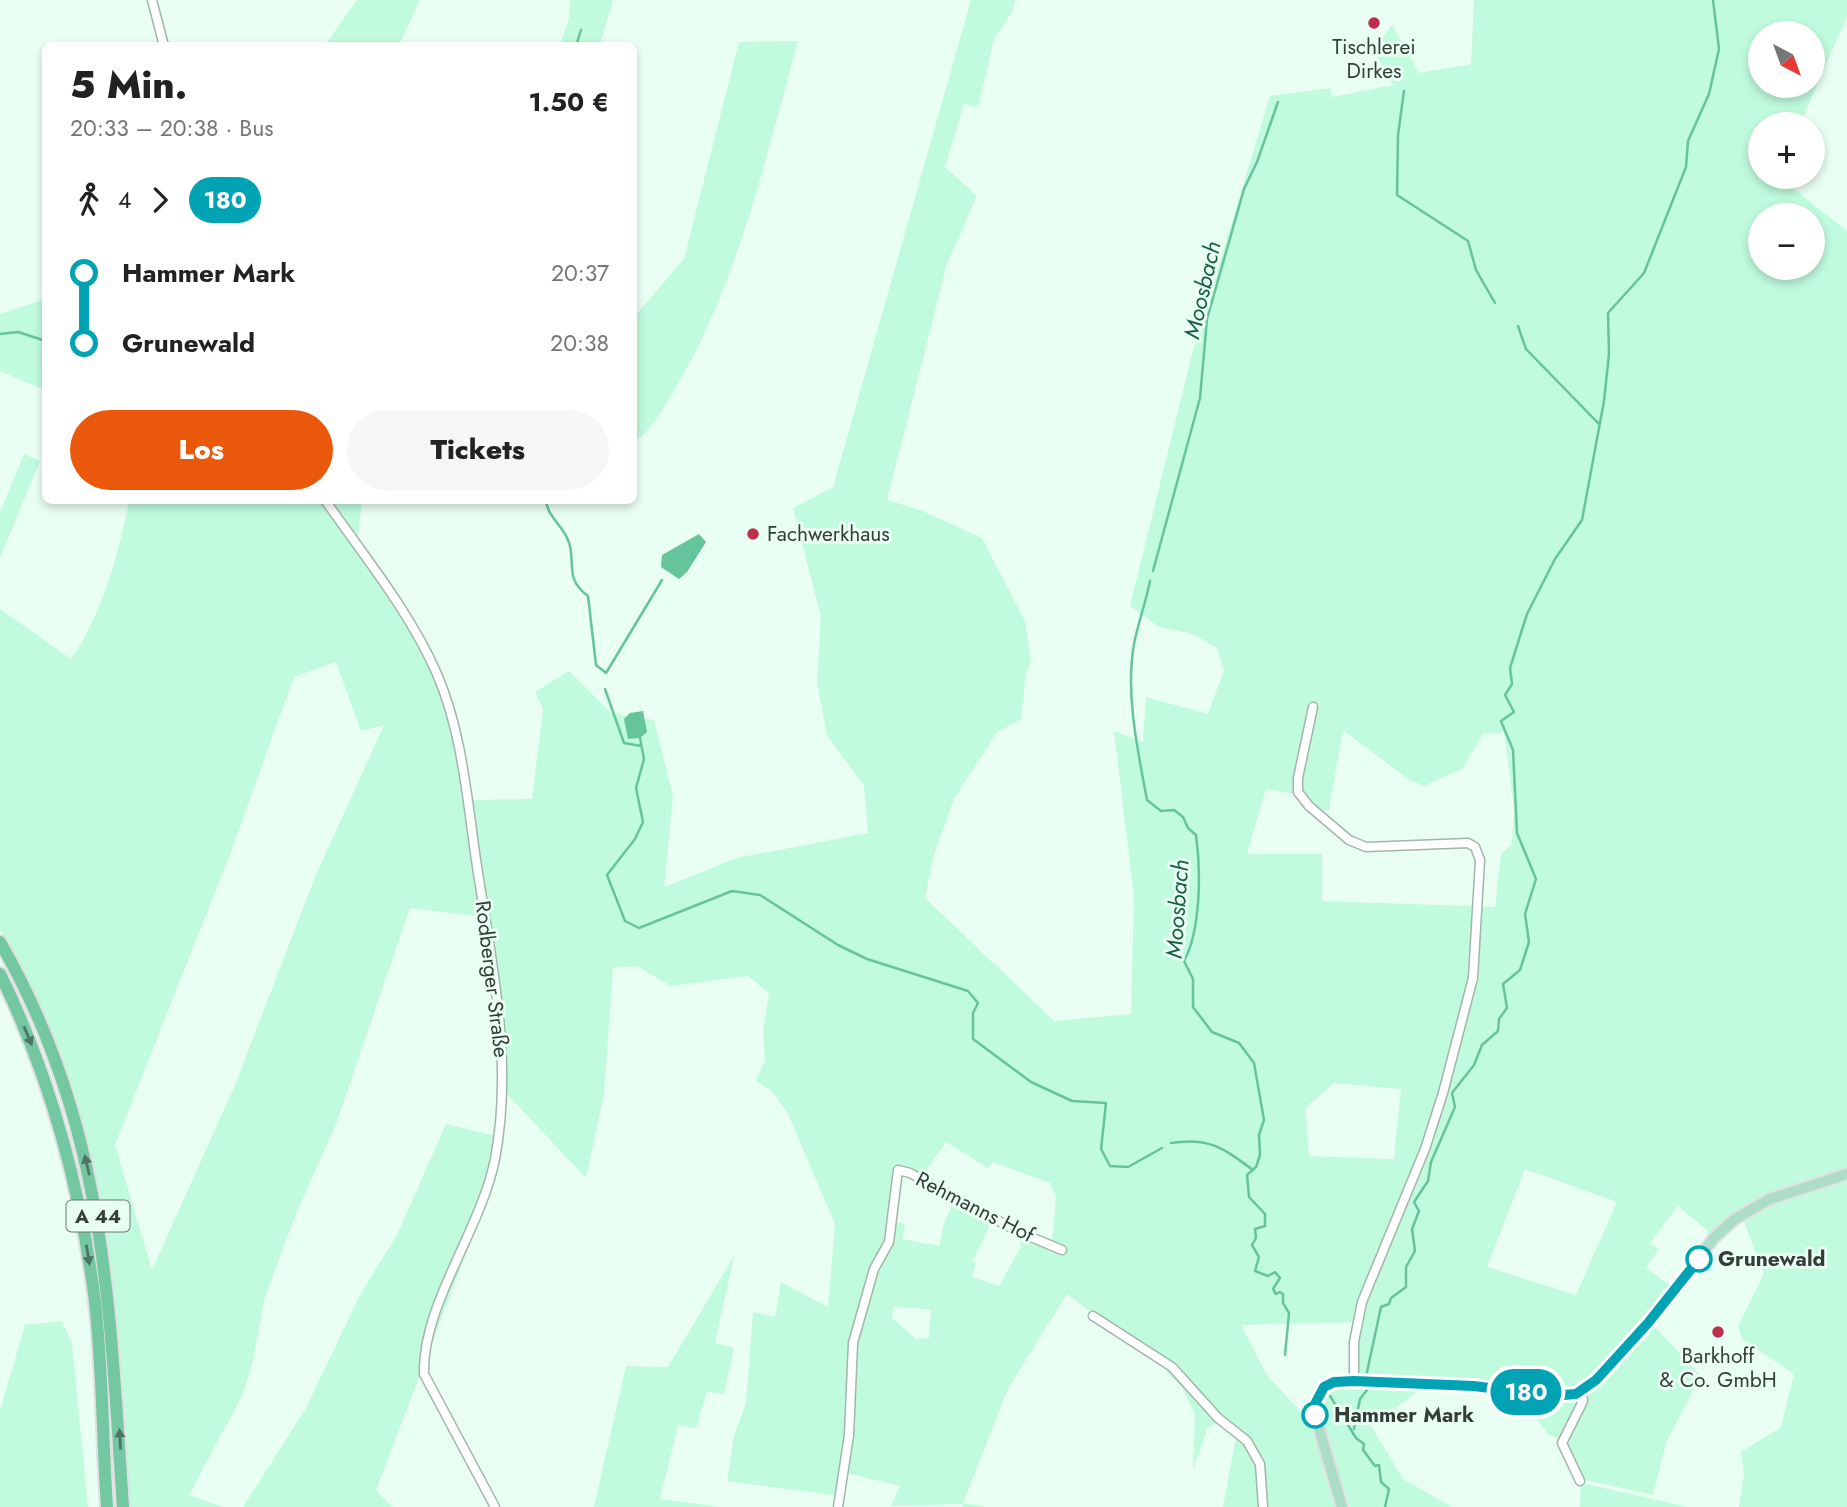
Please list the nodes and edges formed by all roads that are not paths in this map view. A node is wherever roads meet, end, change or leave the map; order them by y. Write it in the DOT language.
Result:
graph roads {
  1 [pos="152,0"];
  2 [pos="163,42"];
  3 [pos="328,504"];
  4 [pos="1313,707"];
  5 [pos="0,942"];
  6 [pos="0,974"];
  7 [pos="1847,1174"];
  8 [pos="1062,1250"];
  9 [pos="1093,1316"];
  10 [pos="1354,1381"];
  11 [pos="1581,1392"];
  12 [pos="1580,1481"];
  13 [pos="107,1507"];
  14 [pos="123,1507"];
  15 [pos="495,1507"];
  16 [pos="838,1507"];
  17 [pos="1263,1507"];
  18 [pos="1342,1507"];
  1 -- 2 [label="street"];
  3 -- 15 [label="street, Rodberger Straße"];
  4 -- 10 [label="street"];
  14 -- 5 [label="highway, A 44, one-way"];
  6 -- 13 [label="highway, A 44, one-way"];
  7 -- 11 [label="main road"];
  8 -- 16 [label="street, Rehmanns Hof"];
  9 -- 17 [label="street"];
  10 -- 11 [label="main road"];
  10 -- 18 [label="main road"];
  11 -- 12 [label="street"];
}
